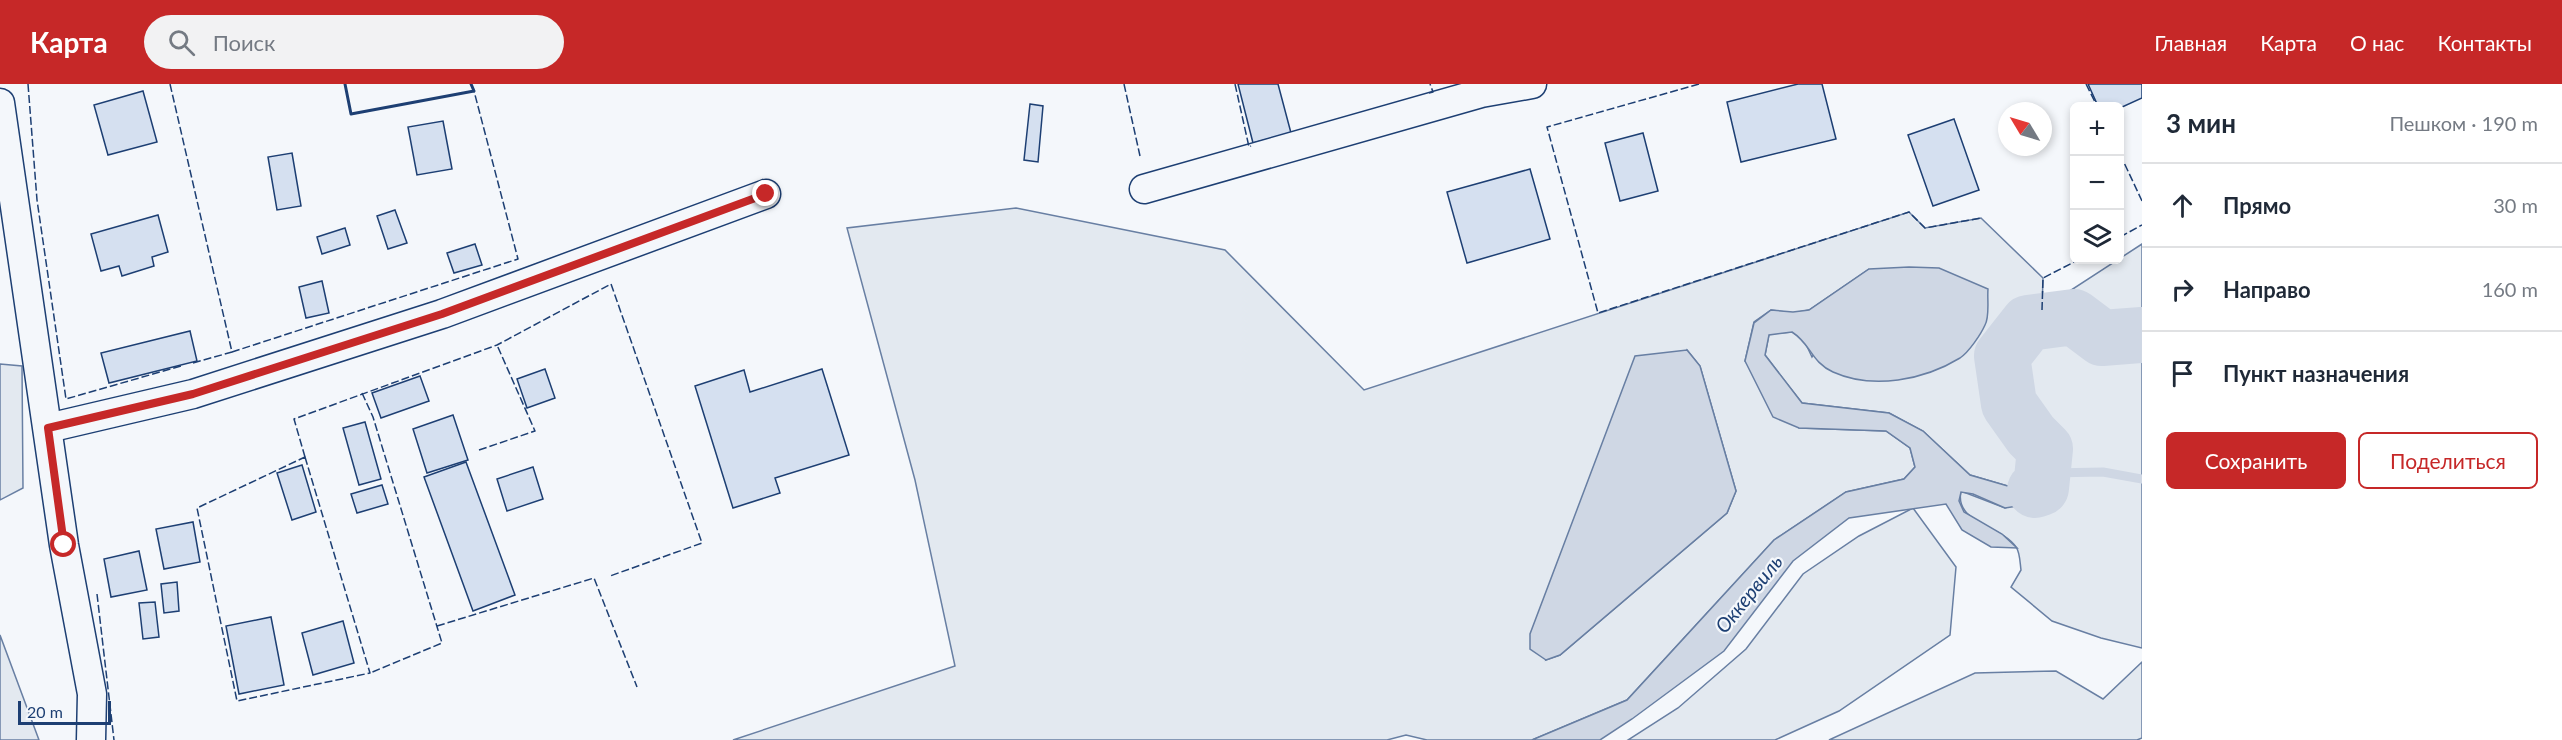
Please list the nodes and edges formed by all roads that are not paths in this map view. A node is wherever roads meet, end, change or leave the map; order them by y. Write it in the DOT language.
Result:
graph roads {
  1 [pos="1532,84"];
  2 [pos="0,103"];
  3 [pos="1144,189"];
  4 [pos="766,194"];
  5 [pos="48,428"];
  6 [pos="92,740"];
  1 -- 3 [label="street"];
  2 -- 5 [label="street"];
  4 -- 5 [label="street"];
  5 -- 6 [label="street"];
}
